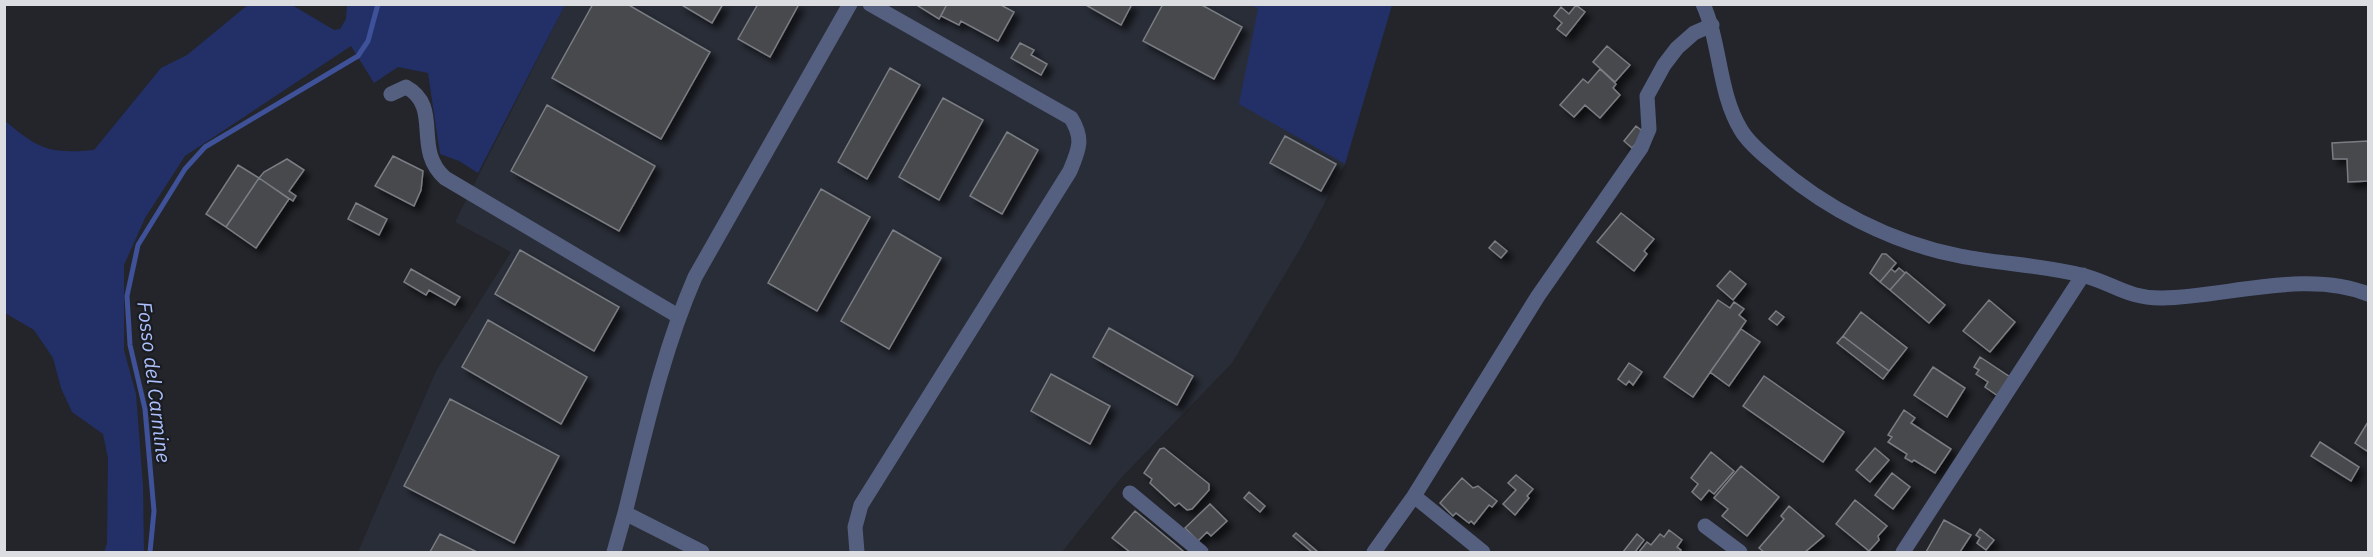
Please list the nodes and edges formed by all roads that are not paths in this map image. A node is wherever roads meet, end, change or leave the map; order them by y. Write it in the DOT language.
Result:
graph roads {
  1 [pos="850,4"];
  2 [pos="870,4"];
  3 [pos="1703,4"];
  4 [pos="1712,25"];
  5 [pos="391,94"];
  6 [pos="2082,275"];
  7 [pos="2368,294"];
  8 [pos="678,316"];
  9 [pos="1130,493"];
  10 [pos="1414,496"];
  11 [pos="625,513"];
  12 [pos="1705,526"];
  13 [pos="614,552"];
  14 [pos="702,552"];
  15 [pos="857,552"];
  16 [pos="1200,552"];
  17 [pos="1374,552"];
  18 [pos="1483,552"];
  19 [pos="1740,552"];
  20 [pos="1903,552"];
  1 -- 8 [label="street"];
  2 -- 15 [label="street"];
  3 -- 4 [label="street"];
  4 -- 6 [label="street"];
  4 -- 10 [label="street"];
  5 -- 8 [label="street"];
  6 -- 7 [label="street"];
  6 -- 20 [label="street"];
  8 -- 11 [label="street"];
  9 -- 16 [label="street"];
  10 -- 17 [label="street"];
  10 -- 18 [label="street"];
  11 -- 13 [label="street"];
  11 -- 14 [label="street"];
  12 -- 19 [label="street"];
}
